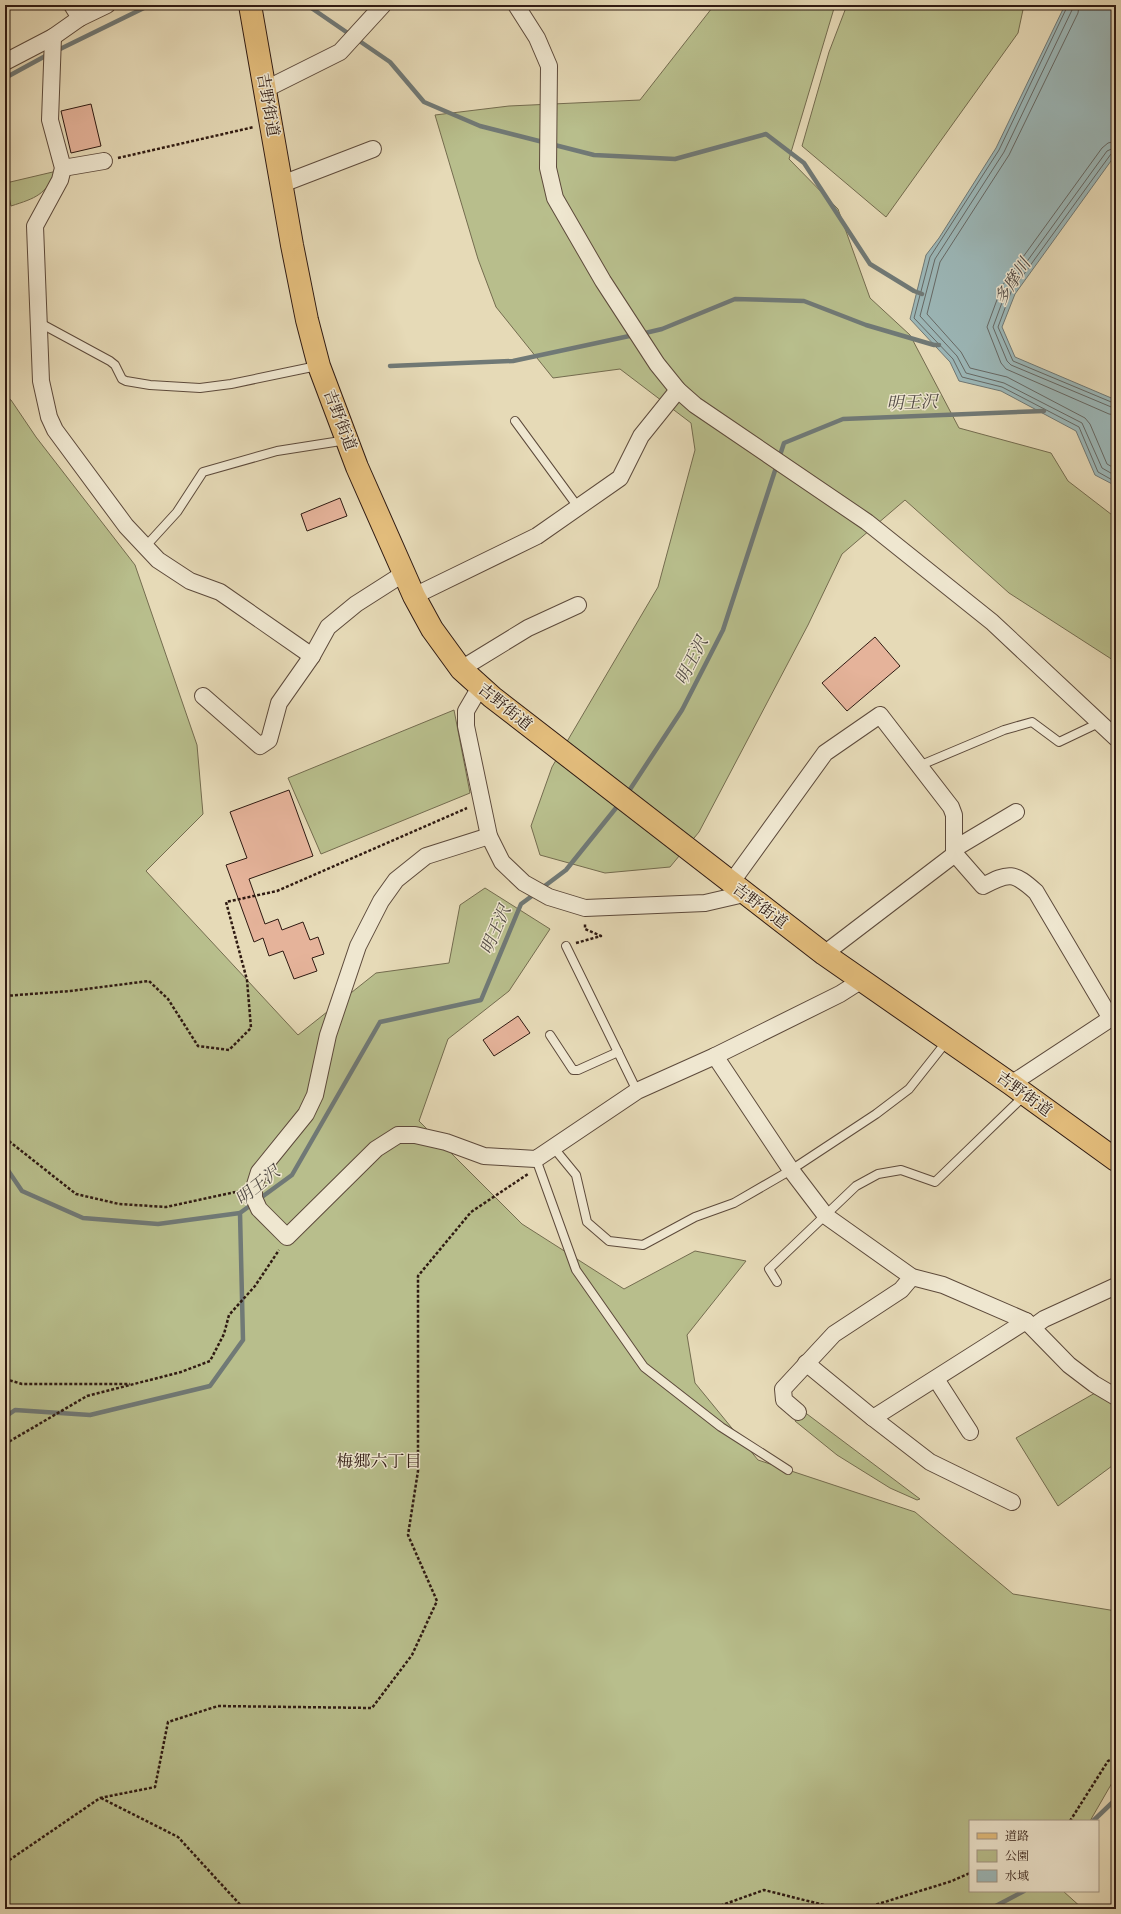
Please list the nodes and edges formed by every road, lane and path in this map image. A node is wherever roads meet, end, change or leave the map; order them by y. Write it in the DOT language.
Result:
graph roads {
  1 [pos="107,5"];
  2 [pos="250,5"];
  3 [pos="516,5"];
  4 [pos="379,6"];
  5 [pos="76,11"];
  6 [pos="53,37"];
  7 [pos="5,62"];
  8 [pos="266,89"];
  9 [pos="272,123"];
  10 [pos="373,148"];
  11 [pos="104,161"];
  12 [pos="64,168"];
  13 [pos="282,184"];
  14 [pos="38,321"];
  15 [pos="319,366"];
  16 [pos="678,390"];
  17 [pos="515,421"];
  18 [pos="347,440"];
  19 [pos="578,507"];
  20 [pos="144,547"];
  21 [pos="403,574"];
  22 [pos="414,596"];
  23 [pos="578,605"];
  24 [pos="312,656"];
  25 [pos="461,669"];
  26 [pos="480,687"];
  27 [pos="203,696"];
  28 [pos="1101,722"];
  29 [pos="1116,738"];
  30 [pos="921,765"];
  31 [pos="481,802"];
  32 [pos="1016,812"];
  33 [pos="489,836"];
  34 [pos="954,851"];
  35 [pos="738,889"];
  36 [pos="585,908"];
  37 [pos="566,946"];
  38 [pos="824,954"];
  39 [pos="862,980"];
  40 [pos="5,996"];
  41 [pos="1113,1016"];
  42 [pos="550,1035"];
  43 [pos="947,1040"];
  44 [pos="618,1052"];
  45 [pos="715,1056"];
  46 [pos="1018,1090"];
  47 [pos="637,1091"];
  48 [pos="5,1138"];
  49 [pos="553,1147"];
  50 [pos="536,1159"];
  51 [pos="1116,1160"];
  52 [pos="791,1170"];
  53 [pos="254,1188"];
  54 [pos="826,1216"];
  55 [pos="286,1238"];
  56 [pos="912,1277"];
  57 [pos="777,1282"];
  58 [pos="1116,1286"];
  59 [pos="1030,1324"];
  60 [pos="806,1363"];
  61 [pos="5,1379"];
  62 [pos="936,1379"];
  63 [pos="135,1384"];
  64 [pos="1116,1397"];
  65 [pos="798,1412"];
  66 [pos="873,1418"];
  67 [pos="970,1432"];
  68 [pos="5,1444"];
  69 [pos="788,1470"];
  70 [pos="1012,1502"];
  71 [pos="1116,1757"];
  72 [pos="100,1798"];
  73 [pos="1071,1820"];
  74 [pos="5,1864"];
  75 [pos="969,1873"];
  76 [pos="244,1909"];
  77 [pos="711,1909"];
  78 [pos="840,1909"];
  79 [pos="862,1909"];
  1 -- 5 [label="street"];
  2 -- 8 [label="main road, 吉野街道"];
  3 -- 16 [label="street"];
  4 -- 8 [label="street"];
  5 -- 6 [label="street"];
  6 -- 7 [label="street"];
  6 -- 12 [label="street"];
  8 -- 9 [label="main road, 吉野街道"];
  9 -- 11 [label="path"];
  9 -- 13 [label="main road, 吉野街道"];
  10 -- 13 [label="street"];
  11 -- 12 [label="street"];
  12 -- 14 [label="street"];
  13 -- 15 [label="main road, 吉野街道"];
  14 -- 15 [label="lane"];
  14 -- 20 [label="street"];
  15 -- 18 [label="main road, 吉野街道"];
  16 -- 19 [label="street"];
  16 -- 28 [label="street"];
  17 -- 19 [label="lane"];
  18 -- 20 [label="lane"];
  18 -- 21 [label="main road, 吉野街道"];
  19 -- 22 [label="street"];
  20 -- 24 [label="street"];
  21 -- 22 [label="main road, 吉野街道"];
  21 -- 24 [label="street"];
  22 -- 25 [label="main road, 吉野街道"];
  23 -- 25 [label="street"];
  24 -- 27 [label="street"];
  25 -- 26 [label="main road, 吉野街道"];
  26 -- 31 [label="street"];
  26 -- 35 [label="main road, 吉野街道"];
  28 -- 29 [label="street"];
  28 -- 30 [label="lane"];
  30 -- 34 [label="street"];
  30 -- 35 [label="street"];
  31 -- 33 [label="street"];
  31 -- 40 [label="path"];
  32 -- 34 [label="street"];
  33 -- 36 [label="street"];
  33 -- 53 [label="street"];
  34 -- 38 [label="street"];
  34 -- 41 [label="street"];
  35 -- 36 [label="street"];
  35 -- 38 [label="main road, 吉野街道"];
  36 -- 37 [label="path"];
  37 -- 44 [label="lane"];
  38 -- 39 [label="main road, 吉野街道"];
  39 -- 43 [label="main road, 吉野街道"];
  39 -- 45 [label="street"];
  41 -- 46 [label="street"];
  42 -- 44 [label="lane"];
  43 -- 46 [label="main road, 吉野街道"];
  43 -- 52 [label="lane"];
  44 -- 47 [label="lane"];
  45 -- 47 [label="street"];
  45 -- 52 [label="street"];
  46 -- 51 [label="main road, 吉野街道"];
  46 -- 54 [label="lane"];
  47 -- 49 [label="street"];
  48 -- 53 [label="path"];
  49 -- 50 [label="street"];
  49 -- 52 [label="lane"];
  50 -- 55 [label="street"];
  50 -- 69 [label="lane"];
  50 -- 72 [label="path"];
  52 -- 54 [label="street"];
  53 -- 55 [label="street"];
  54 -- 56 [label="street"];
  54 -- 57 [label="lane"];
  55 -- 63 [label="path"];
  56 -- 59 [label="street"];
  56 -- 60 [label="street"];
  58 -- 59 [label="street"];
  59 -- 62 [label="street"];
  59 -- 64 [label="street"];
  60 -- 65 [label="street"];
  60 -- 66 [label="street"];
  61 -- 63 [label="path"];
  62 -- 66 [label="street"];
  62 -- 67 [label="street"];
  63 -- 68 [label="path"];
  66 -- 70 [label="street"];
  71 -- 73 [label="path"];
  72 -- 74 [label="path"];
  72 -- 76 [label="path"];
  75 -- 79 [label="path"];
  77 -- 78 [label="path"];
}
